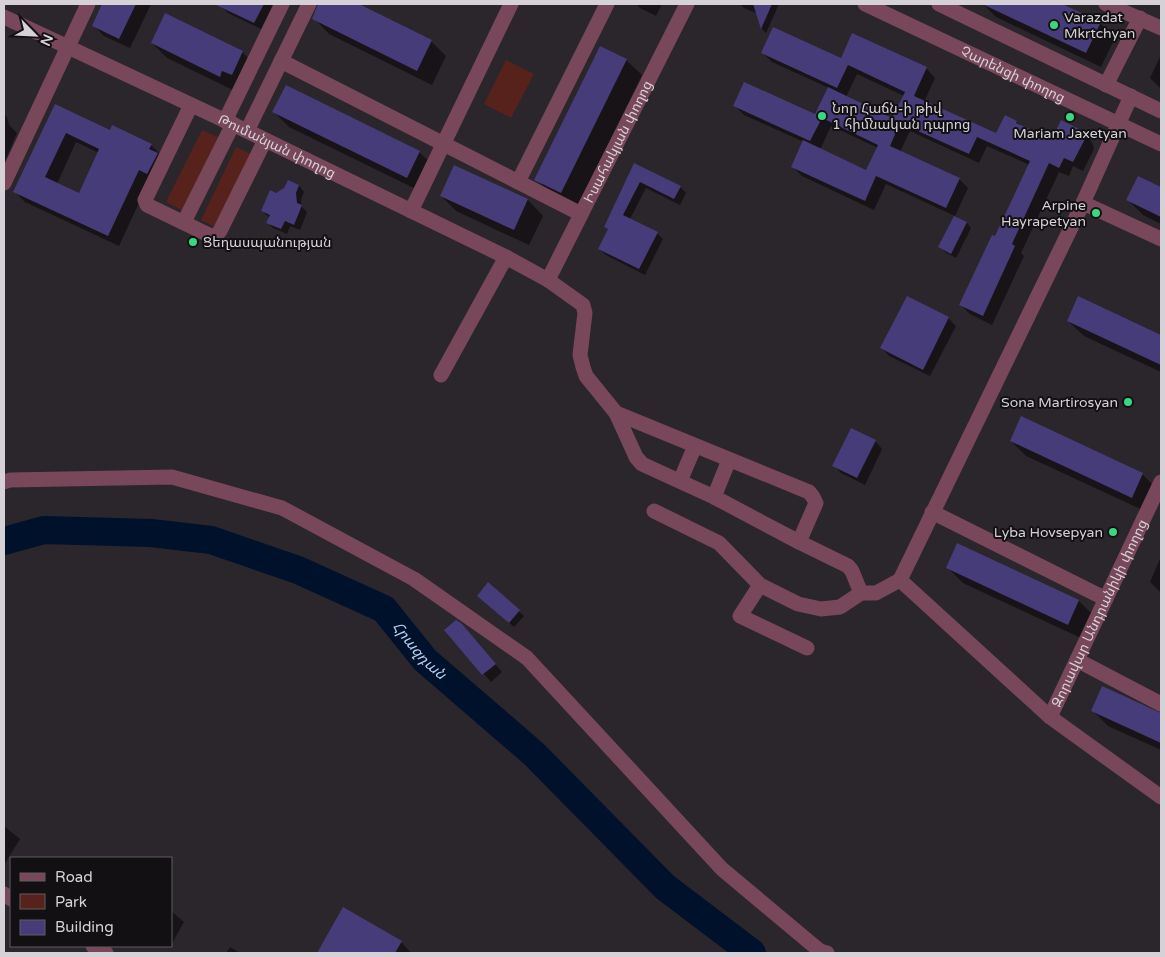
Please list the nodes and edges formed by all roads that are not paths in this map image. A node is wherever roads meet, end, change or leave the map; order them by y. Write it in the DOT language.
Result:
graph roads {
  1 [pos="88,4"];
  2 [pos="282,4"];
  3 [pos="309,4"];
  4 [pos="512,4"];
  5 [pos="607,4"];
  6 [pos="686,4"];
  7 [pos="865,4"];
  8 [pos="940,4"];
  9 [pos="1106,4"];
  10 [pos="960,8"];
  11 [pos="4,17"];
  12 [pos="1140,18"];
  13 [pos="1161,28"];
  14 [pos="67,48"];
  15 [pos="281,61"];
  16 [pos="1106,85"];
  17 [pos="1131,96"];
  18 [pos="191,105"];
  19 [pos="1161,111"];
  20 [pos="1118,122"];
  21 [pos="229,123"];
  22 [pos="247,131"];
  23 [pos="265,140"];
  24 [pos="443,144"];
  25 [pos="1161,144"];
  26 [pos="518,182"];
  27 [pos="4,183"];
  28 [pos="1083,203"];
  29 [pos="411,211"];
  30 [pos="581,214"];
  31 [pos="184,222"];
  32 [pos="1161,239"];
  33 [pos="506,257"];
  34 [pos="548,280"];
  35 [pos="441,375"];
  36 [pos="616,413"];
  37 [pos="695,446"];
  38 [pos="729,460"];
  39 [pos="680,481"];
  40 [pos="4,482"];
  41 [pos="1161,482"];
  42 [pos="714,497"];
  43 [pos="654,511"];
  44 [pos="932,512"];
  45 [pos="800,542"];
  46 [pos="900,580"];
  47 [pos="760,585"];
  48 [pos="861,593"];
  49 [pos="1106,599"];
  50 [pos="807,648"];
  51 [pos="1077,660"];
  52 [pos="1161,704"];
  53 [pos="1050,717"];
  54 [pos="1161,797"];
  55 [pos="95,947"];
  56 [pos="106,953"];
  57 [pos="827,953"];
  1 -- 14 [label="street"];
  2 -- 21 [label="street"];
  3 -- 15 [label="street"];
  4 -- 24 [label="street"];
  5 -- 26 [label="street"];
  6 -- 30 [label="street, Իսահակյան փողոց"];
  7 -- 20 [label="street, Չարենցի փողոց"];
  8 -- 10 [label="street"];
  9 -- 12 [label="street"];
  10 -- 16 [label="street"];
  11 -- 14 [label="street, Թումանյան փողոց"];
  12 -- 13 [label="street"];
  12 -- 16 [label="street"];
  14 -- 18 [label="street, Թումանյան փողոց"];
  14 -- 27 [label="street"];
  15 -- 22 [label="street"];
  15 -- 24 [label="street"];
  16 -- 17 [label="street"];
  17 -- 19 [label="street"];
  17 -- 20 [label="street"];
  18 -- 21 [label="street, Թումանյան փողոց"];
  18 -- 31 [label="street"];
  20 -- 25 [label="street, Չարենցի փողոց"];
  20 -- 28 [label="street"];
  21 -- 22 [label="street, Թումանյան փողոց"];
  21 -- 31 [label="street"];
  22 -- 23 [label="street, Թումանյան փողոց"];
  23 -- 29 [label="street, Թումանյան փողոց"];
  23 -- 31 [label="street"];
  24 -- 26 [label="street"];
  24 -- 29 [label="street"];
  26 -- 30 [label="street"];
  28 -- 32 [label="street"];
  28 -- 44 [label="street"];
  29 -- 33 [label="street, Թումանյան փողոց"];
  30 -- 34 [label="street, Իսահակյան փողոց"];
  33 -- 34 [label="street, Թումանյան փողոց"];
  33 -- 35 [label="street"];
  34 -- 36 [label="street, Թումանյան փողոց"];
  36 -- 37 [label="street"];
  36 -- 39 [label="street"];
  37 -- 38 [label="street"];
  37 -- 39 [label="street"];
  38 -- 42 [label="street"];
  38 -- 45 [label="street"];
  39 -- 42 [label="street"];
  40 -- 57 [label="street"];
  41 -- 49 [label="street, Զորավար Անդրանիկի փողոց"];
  42 -- 45 [label="street"];
  43 -- 47 [label="street"];
  44 -- 46 [label="street"];
  44 -- 49 [label="street"];
  45 -- 48 [label="street"];
  46 -- 48 [label="street"];
  46 -- 53 [label="street"];
  47 -- 48 [label="street"];
  47 -- 50 [label="street"];
  49 -- 51 [label="street, Զորավար Անդրանիկի փողոց"];
  51 -- 52 [label="street"];
  51 -- 53 [label="street, Զորավար Անդրանիկի փողոց"];
  53 -- 54 [label="street"];
  55 -- 56 [label="street"];
}
